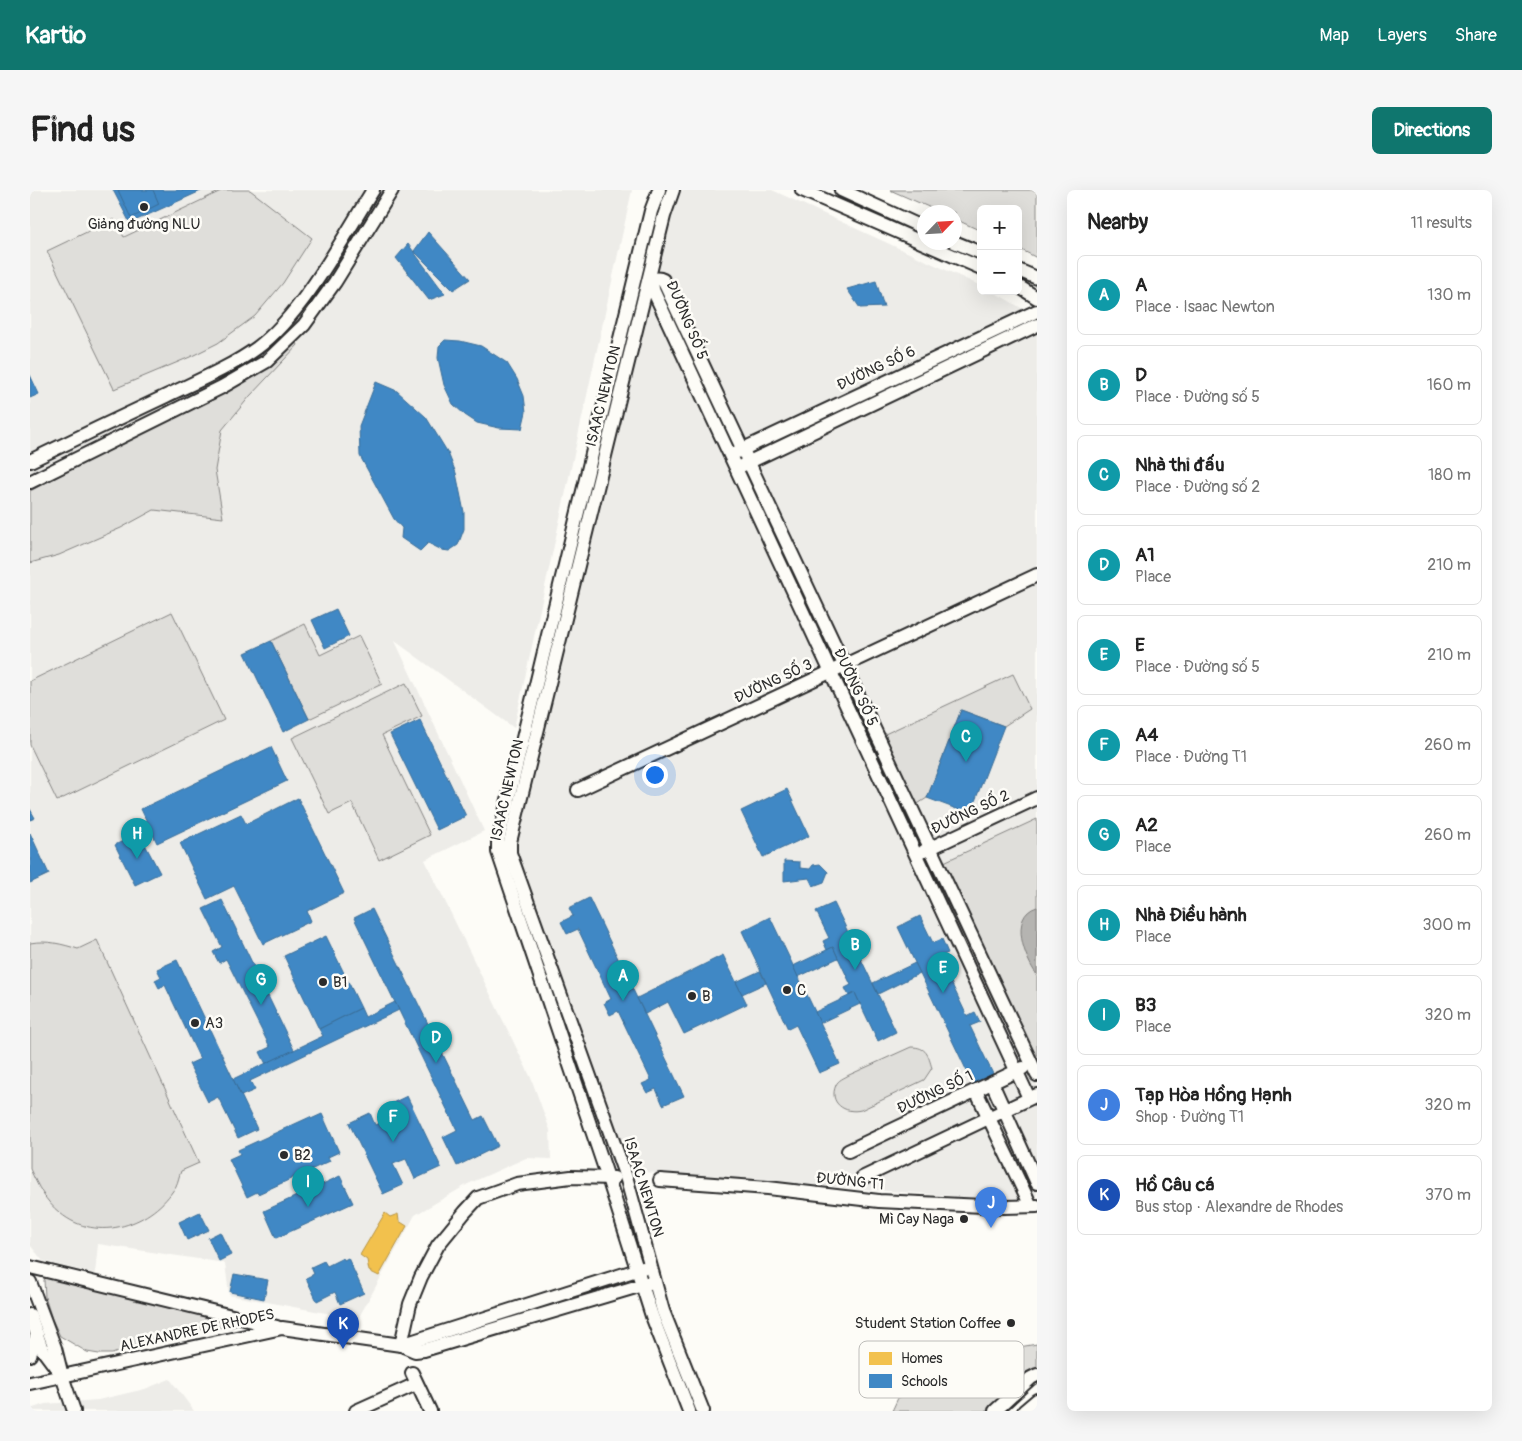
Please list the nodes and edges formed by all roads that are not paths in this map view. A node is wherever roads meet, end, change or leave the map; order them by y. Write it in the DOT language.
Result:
graph roads {
  1 [pos="373,190"];
  2 [pos="392,190"];
  3 [pos="659,190"];
  4 [pos="673,190"];
  5 [pos="802,190"];
  6 [pos="841,190"];
  7 [pos="917,225"];
  8 [pos="962,245"];
  9 [pos="977,251"];
  10 [pos="977,266"];
  11 [pos="1022,272"];
  12 [pos="1037,278"];
  13 [pos="1022,289"];
  14 [pos="1037,298"];
  15 [pos="1037,311"];
  16 [pos="1037,325"];
  17 [pos="742,449"];
  18 [pos="730,455"];
  19 [pos="30,461"];
  20 [pos="749,462"];
  21 [pos="736,469"];
  22 [pos="30,482"];
  23 [pos="1037,575"];
  24 [pos="844,666"];
  25 [pos="831,672"];
  26 [pos="578,790"];
  27 [pos="1037,798"];
  28 [pos="930,848"];
  29 [pos="916,855"];
  30 [pos="1035,1067"];
  31 [pos="1016,1071"];
  32 [pos="992,1083"];
  33 [pos="976,1091"];
  34 [pos="1033,1096"];
  35 [pos="1004,1110"];
  36 [pos="988,1118"];
  37 [pos="848,1151"];
  38 [pos="608,1178"];
  39 [pos="862,1178"];
  40 [pos="627,1180"];
  41 [pos="660,1180"];
  42 [pos="1037,1183"];
  43 [pos="1034,1206"];
  44 [pos="650,1266"];
  45 [pos="30,1267"];
  46 [pos="637,1270"];
  47 [pos="655,1281"];
  48 [pos="30,1282"];
  49 [pos="642,1285"];
  50 [pos="30,1315"];
  51 [pos="282,1328"];
  52 [pos="37,1334"];
  53 [pos="401,1345"];
  54 [pos="30,1355"];
  55 [pos="1037,1375"];
  56 [pos="62,1376"];
  57 [pos="30,1383"];
  58 [pos="1024,1384"];
  59 [pos="1009,1398"];
  60 [pos="1037,1400"];
  61 [pos="74,1411"];
  62 [pos="356,1411"];
  63 [pos="430,1411"];
  64 [pos="689,1411"];
  65 [pos="703,1411"];
  66 [pos="995,1411"];
  67 [pos="1024,1411"];
  1 -- 19 [label="street"];
  2 -- 22 [label="street"];
  3 -- 38 [label="street, ISAAC NEWTON"];
  4 -- 40 [label="street, ISAAC NEWTON"];
  5 -- 10 [label="street"];
  6 -- 7 [label="street"];
  8 -- 9 [label="street"];
  11 -- 12 [label="street"];
  13 -- 14 [label="street"];
  15 -- 17 [label="street, ĐƯỜNG SỐ 6"];
  16 -- 20 [label="street, ĐƯỜNG SỐ 6"];
  17 -- 18 [label="street, ĐƯỜNG SỐ 6"];
  17 -- 18 [label="street, ĐƯỜNG SỐ 5"];
  17 -- 20 [label="street, ĐƯỜNG SỐ 5"];
  18 -- 21 [label="street, ĐƯỜNG SỐ 5"];
  20 -- 21 [label="street, ĐƯỜNG SỐ 6"];
  20 -- 24 [label="street, ĐƯỜNG SỐ 5"];
  21 -- 25 [label="street, ĐƯỜNG SỐ 5"];
  23 -- 24 [label="street, ĐƯỜNG SỐ 3"];
  24 -- 25 [label="street, ĐƯỜNG SỐ 3"];
  24 -- 28 [label="street, ĐƯỜNG SỐ 5"];
  25 -- 26 [label="street, ĐƯỜNG SỐ 3"];
  25 -- 29 [label="street, ĐƯỜNG SỐ 5"];
  27 -- 28 [label="street, ĐƯỜNG SỐ 2"];
  28 -- 29 [label="street, ĐƯỜNG SỐ 2"];
  28 -- 30 [label="street, ĐƯỜNG SỐ 5"];
  29 -- 31 [label="street, ĐƯỜNG SỐ 5"];
  30 -- 31 [label="street, ĐƯỜNG SỐ 1"];
  31 -- 32 [label="street, ĐƯỜNG SỐ 1"];
  31 -- 34 [label="street, ĐƯỜNG SỐ 5"];
  32 -- 33 [label="street, ĐƯỜNG SỐ 1"];
  32 -- 35 [label="street"];
  33 -- 36 [label="street"];
  33 -- 37 [label="street, ĐƯỜNG SỐ 1"];
  34 -- 35 [label="street"];
  35 -- 36 [label="street"];
  35 -- 42 [label="street"];
  36 -- 39 [label="street"];
  36 -- 43 [label="street"];
  38 -- 40 [label="street"];
  38 -- 46 [label="street, ISAAC NEWTON"];
  38 -- 53 [label="street"];
  40 -- 44 [label="street, ISAAC NEWTON"];
  41 -- 43 [label="street, ĐƯỜNG T1"];
  44 -- 46 [label="street, ALEXANDRE DE RHODES"];
  44 -- 47 [label="street, ISAAC NEWTON"];
  45 -- 51 [label="street"];
  46 -- 49 [label="street, ISAAC NEWTON"];
  46 -- 53 [label="street, ALEXANDRE DE RHODES"];
  47 -- 49 [label="street, ALEXANDRE DE RHODES"];
  47 -- 65 [label="street, ISAAC NEWTON"];
  48 -- 56 [label="street"];
  49 -- 53 [label="street, ALEXANDRE DE RHODES"];
  49 -- 64 [label="street, ISAAC NEWTON"];
  50 -- 52 [label="street"];
  51 -- 53 [label="street, ALEXANDRE DE RHODES"];
  51 -- 56 [label="street, ALEXANDRE DE RHODES"];
  52 -- 54 [label="street"];
  52 -- 56 [label="street"];
  55 -- 58 [label="street"];
  56 -- 57 [label="street, ALEXANDRE DE RHODES"];
  56 -- 61 [label="street"];
  59 -- 66 [label="street"];
  60 -- 67 [label="street"];
  62 -- 63 [label="street"];
}
